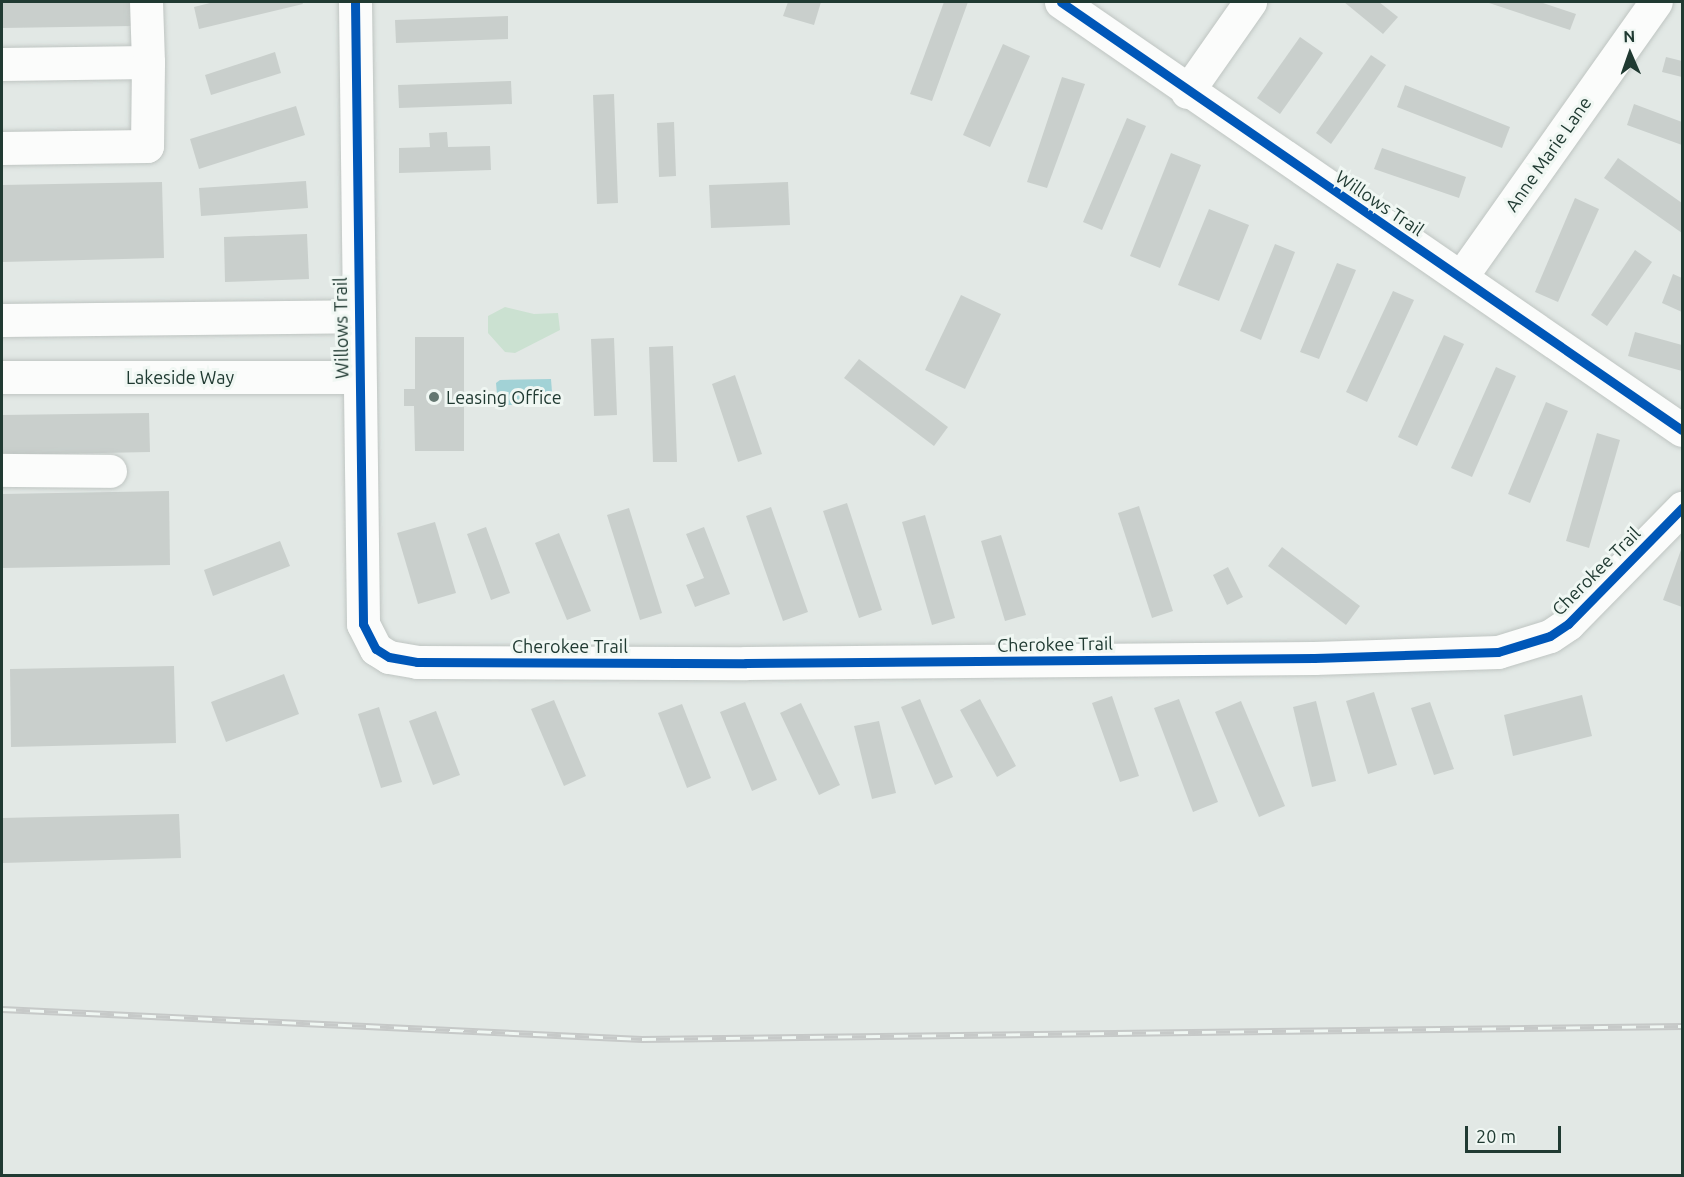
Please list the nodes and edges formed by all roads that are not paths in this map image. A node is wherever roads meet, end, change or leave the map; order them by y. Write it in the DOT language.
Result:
graph roads {
  1 [pos="146,2"];
  2 [pos="356,2"];
  3 [pos="1061,2"];
  4 [pos="1250,2"];
  5 [pos="1656,2"];
  6 [pos="148,62"];
  7 [pos="2,64"];
  8 [pos="1187,92"];
  9 [pos="2,148"];
  10 [pos="1461,277"];
  11 [pos="358,316"];
  12 [pos="2,320"];
  13 [pos="2,377"];
  14 [pos="358,377"];
  15 [pos="1683,430"];
  16 [pos="2,470"];
  17 [pos="111,471"];
  18 [pos="1683,508"];
  19 [pos="376,649"];
  1 -- 6 [label="street"];
  2 -- 11 [label="street, Willows Trail"];
  3 -- 8 [label="street, Willows Trail"];
  4 -- 8 [label="street"];
  5 -- 10 [label="street, Anne Marie Lane"];
  6 -- 7 [label="street"];
  6 -- 9 [label="street"];
  8 -- 10 [label="street, Willows Trail"];
  10 -- 15 [label="street, Willows Trail"];
  11 -- 12 [label="street"];
  11 -- 14 [label="street, Willows Trail"];
  13 -- 14 [label="street, Lakeside Way"];
  14 -- 19 [label="street, Willows Trail"];
  16 -- 17 [label="street"];
  18 -- 19 [label="street, Cherokee Trail"];
}
